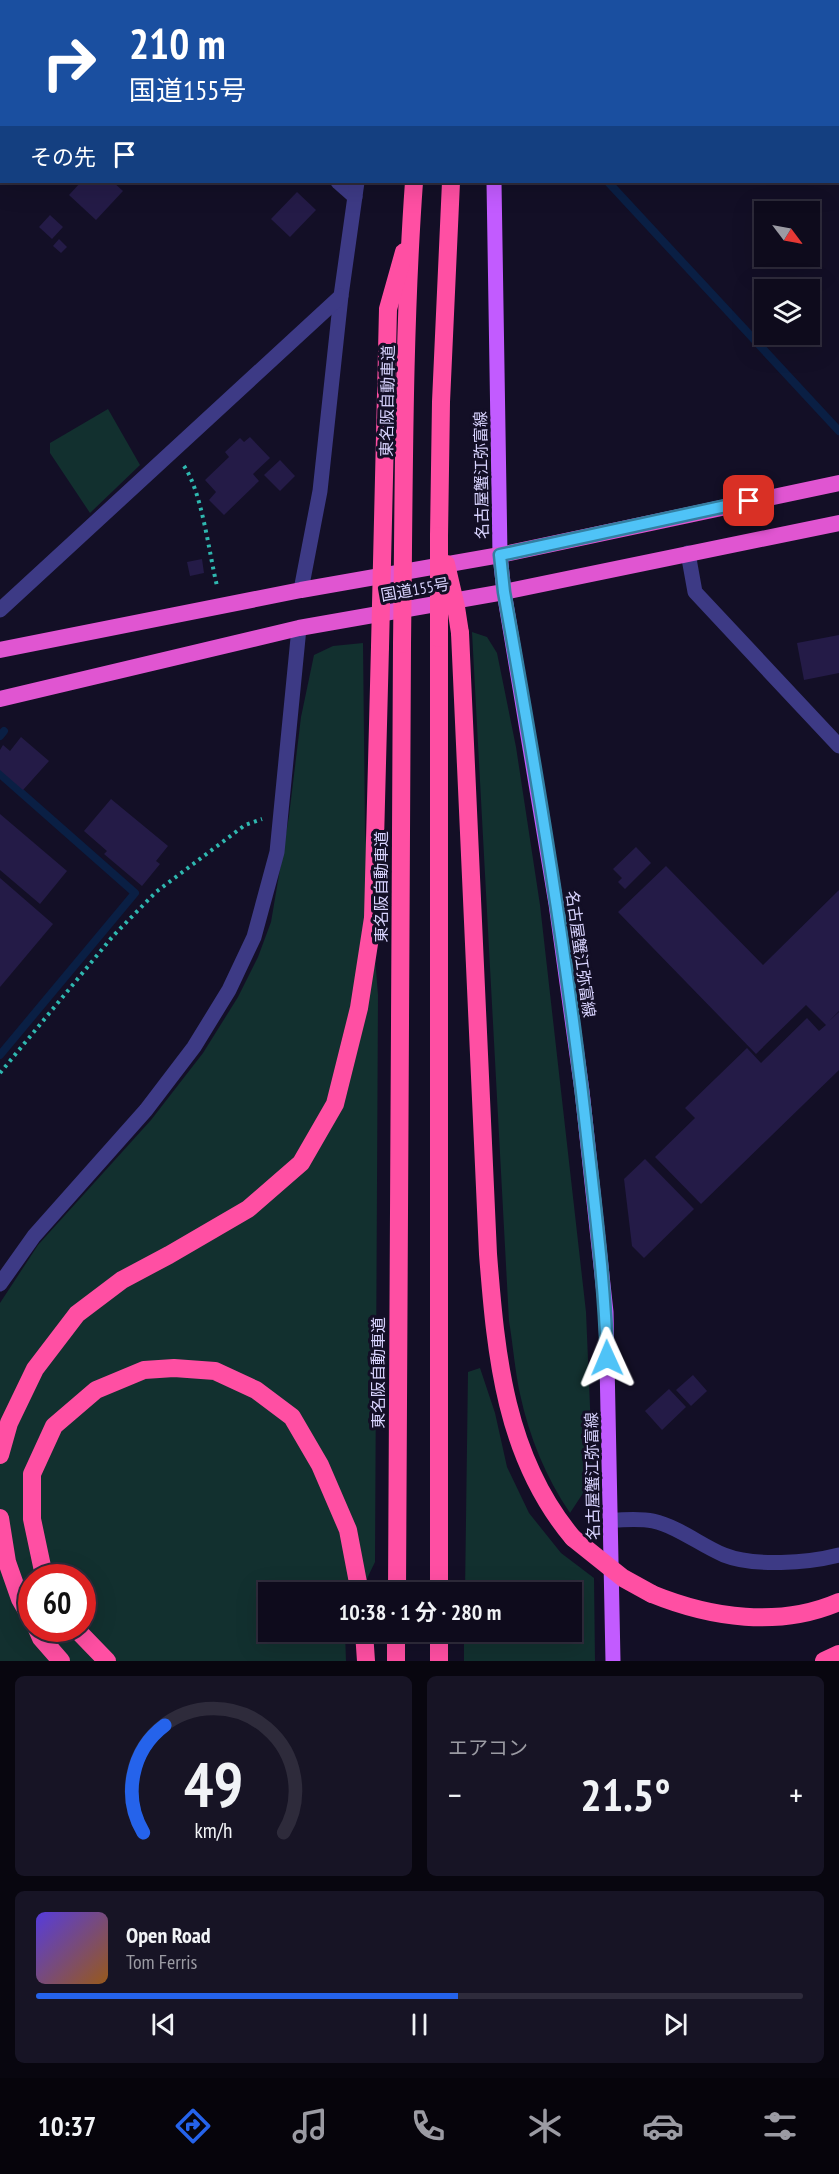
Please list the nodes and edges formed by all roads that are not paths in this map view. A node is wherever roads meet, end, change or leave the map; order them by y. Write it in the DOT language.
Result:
graph roads {
  1 [pos="339,183"];
  2 [pos="357,183"];
  3 [pos="414,183"];
  4 [pos="451,183"];
  5 [pos="494,183"];
  6 [pos="355,197"];
  7 [pos="411,225"];
  8 [pos="341,296"];
  9 [pos="839,483"];
  10 [pos="839,523"];
  11 [pos="439,536"];
  12 [pos="688,553"];
  13 [pos="500,555"];
  14 [pos="301,590"];
  15 [pos="504,592"];
  16 [pos="0,610"];
  17 [pos="299,628"];
  18 [pos="0,650"];
  19 [pos="0,699"];
  20 [pos="839,746"];
  21 [pos="0,1284"];
  22 [pos="0,1455"];
  23 [pos="0,1518"];
  24 [pos="611,1520"];
  25 [pos="839,1555"];
  26 [pos="42,1564"];
  27 [pos="358,1582"];
  28 [pos="396,1582"];
  29 [pos="439,1582"];
  30 [pos="18,1593"];
  31 [pos="839,1602"];
  32 [pos="47,1642"];
  33 [pos="89,1642"];
  34 [pos="365,1642"];
  35 [pos="396,1642"];
  36 [pos="439,1642"];
  37 [pos="839,1654"];
  38 [pos="61,1661"];
  39 [pos="107,1661"];
  40 [pos="366,1661"];
  41 [pos="396,1661"];
  42 [pos="439,1661"];
  43 [pos="613,1661"];
  44 [pos="824,1661"];
  1 -- 6 [label="street"];
  2 -- 6 [label="street"];
  3 -- 7 [label="highway, 東名阪自動車道, bridge"];
  4 -- 11 [label="highway"];
  5 -- 13 [label="main road, 名古屋蟹江弥富線"];
  6 -- 8 [label="street"];
  7 -- 22 [label="highway, bridge"];
  7 -- 28 [label="highway, 東名阪自動車道, bridge"];
  8 -- 14 [label="street"];
  8 -- 16 [label="street"];
  9 -- 13 [label="highway, 国道155号"];
  10 -- 12 [label="highway, 国道155号"];
  11 -- 29 [label="highway, bridge"];
  11 -- 31 [label="highway, bridge"];
  12 -- 15 [label="highway, 国道155号"];
  12 -- 20 [label="street"];
  13 -- 14 [label="highway, 国道155号"];
  13 -- 15 [label="main road, 名古屋蟹江弥富線"];
  14 -- 18 [label="highway, 国道155号"];
  15 -- 17 [label="highway, 国道155号"];
  15 -- 24 [label="main road, 名古屋蟹江弥富線"];
  17 -- 19 [label="highway, 国道155号"];
  17 -- 21 [label="street"];
  23 -- 30 [label="highway"];
  24 -- 25 [label="street"];
  24 -- 43 [label="main road, 名古屋蟹江弥富線"];
  26 -- 27 [label="highway"];
  32 -- 38 [label="highway"];
  33 -- 39 [label="highway"];
  34 -- 40 [label="highway"];
  35 -- 41 [label="highway"];
  36 -- 42 [label="highway"];
  37 -- 44 [label="highway"];
}
